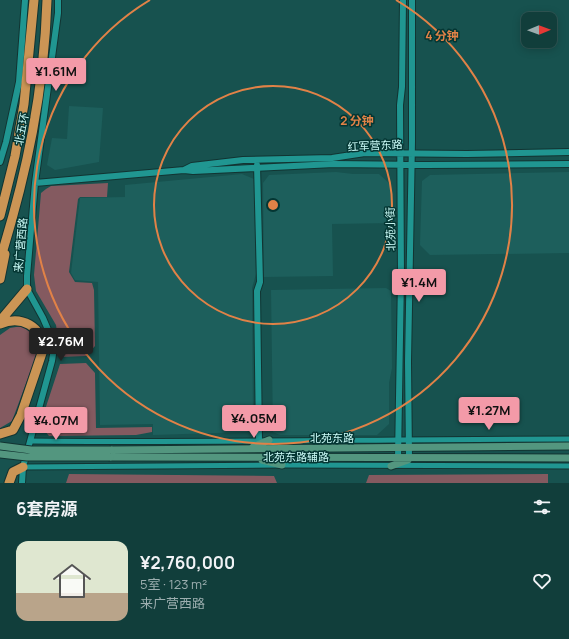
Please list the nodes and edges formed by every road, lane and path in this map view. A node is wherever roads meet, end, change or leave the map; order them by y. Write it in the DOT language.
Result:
graph roads {
  1 [pos="26,0"];
  2 [pos="34,0"];
  3 [pos="47,0"];
  4 [pos="52,0"];
  5 [pos="58,0"];
  6 [pos="402,0"];
  7 [pos="412,0"];
  8 [pos="46,25"];
  9 [pos="569,152"];
  10 [pos="399,153"];
  11 [pos="412,153"];
  12 [pos="257,159"];
  13 [pos="0,162"];
  14 [pos="569,164"];
  15 [pos="399,165"];
  16 [pos="411,165"];
  17 [pos="258,168"];
  18 [pos="184,170"];
  19 [pos="35,183"];
  20 [pos="0,216"];
  21 [pos="12,221"];
  22 [pos="0,260"];
  23 [pos="0,279"];
  24 [pos="27,289"];
  25 [pos="0,321"];
  26 [pos="0,324"];
  27 [pos="0,434"];
  28 [pos="569,439"];
  29 [pos="259,440"];
  30 [pos="269,440"];
  31 [pos="31,441"];
  32 [pos="398,444"];
  33 [pos="409,444"];
  34 [pos="0,446"];
  35 [pos="569,446"];
  36 [pos="248,449"];
  37 [pos="110,453"];
  38 [pos="0,454"];
  39 [pos="254,457"];
  40 [pos="398,458"];
  41 [pos="411,458"];
  42 [pos="569,458"];
  43 [pos="282,465"];
  44 [pos="391,466"];
  45 [pos="569,466"];
  46 [pos="23,467"];
  47 [pos="9,483"];
  48 [pos="22,483"];
  1 -- 13 [label="street"];
  2 -- 20 [label="highway, 北五环"];
  3 -- 8 [label="highway, 北五环"];
  4 -- 8 [label="highway"];
  5 -- 19 [label="street, 来广营西路"];
  6 -- 10 [label="street, 北苑小街"];
  7 -- 11 [label="street, 北苑小街"];
  8 -- 21 [label="highway, 北五环"];
  9 -- 11 [label="street, 红军营东路"];
  10 -- 11 [label="street, 红军营东路"];
  10 -- 12 [label="street, 红军营东路"];
  10 -- 15 [label="street, 北苑小街"];
  11 -- 16 [label="street, 北苑小街"];
  12 -- 17 [label="street"];
  12 -- 18 [label="street, 红军营东路"];
  14 -- 16 [label="street, 红军营东路"];
  15 -- 16 [label="street, 红军营东路"];
  15 -- 17 [label="street, 红军营东路"];
  15 -- 32 [label="street, 北苑小街"];
  16 -- 33 [label="street, 北苑小街"];
  17 -- 18 [label="street, 红军营东路"];
  17 -- 29 [label="street"];
  18 -- 19 [label="street, 红军营东路"];
  19 -- 24 [label="street, 来广营西路"];
  21 -- 22 [label="highway, 北五环"];
  21 -- 23 [label="highway"];
  24 -- 25 [label="highway"];
  24 -- 31 [label="street, 来广营西路"];
  26 -- 27 [label="highway"];
  28 -- 33 [label="street"];
  29 -- 30 [label="street, 北苑东路辅路"];
  29 -- 31 [label="street, 北苑东路辅路"];
  30 -- 32 [label="street, 北苑东路辅路"];
  30 -- 36 [label="main road"];
  31 -- 46 [label="street, 来广营西路"];
  32 -- 33 [label="main road, 北苑东路"];
  32 -- 36 [label="main road, 北苑东路"];
  32 -- 40 [label="street, 北苑小街"];
  33 -- 35 [label="main road, 北苑东路"];
  33 -- 41 [label="street, 北苑小街"];
  34 -- 37 [label="main road, 北苑东路, bridge"];
  36 -- 37 [label="main road, 北苑东路"];
  37 -- 38 [label="main road, 北苑东路, bridge"];
  37 -- 39 [label="main road, 北苑东路"];
  39 -- 40 [label="main road, 北苑东路"];
  39 -- 43 [label="main road"];
  40 -- 41 [label="main road, 北苑东路"];
  41 -- 42 [label="main road, 北苑东路"];
  41 -- 44 [label="main road"];
  43 -- 44 [label="street, 北苑东路辅路"];
  43 -- 46 [label="street, 北苑东路辅路"];
  44 -- 45 [label="street, 北苑东路辅路"];
  46 -- 47 [label="highway"];
  46 -- 48 [label="street, 来广营西路"];
}
